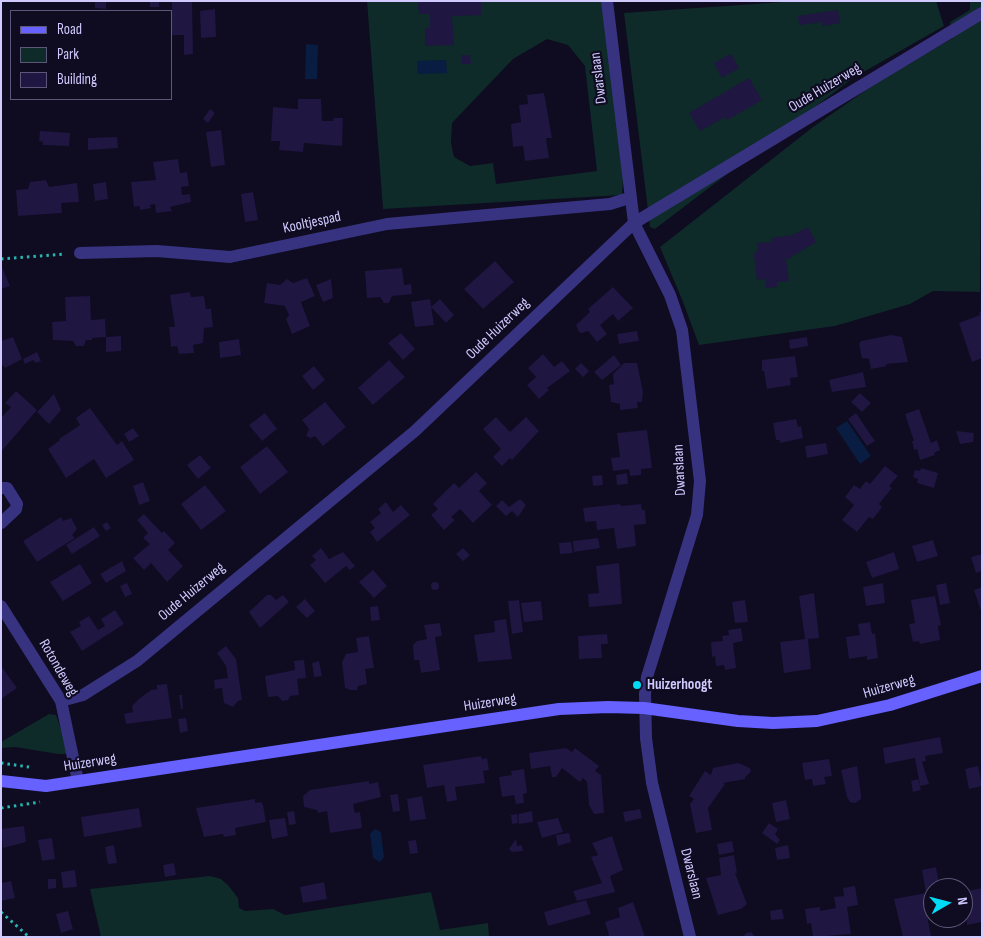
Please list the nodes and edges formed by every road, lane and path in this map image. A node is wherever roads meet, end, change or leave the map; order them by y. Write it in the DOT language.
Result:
graph roads {
  1 [pos="606,1"];
  2 [pos="982,13"];
  3 [pos="629,198"];
  4 [pos="634,223"];
  5 [pos="80,253"];
  6 [pos="1,260"];
  7 [pos="1,488"];
  8 [pos="1,523"];
  9 [pos="1,606"];
  10 [pos="982,676"];
  11 [pos="61,701"];
  12 [pos="644,708"];
  13 [pos="1,781"];
  14 [pos="78,781"];
  15 [pos="50,800"];
  16 [pos="1,808"];
  17 [pos="1,912"];
  18 [pos="29,937"];
  19 [pos="690,937"];
  1 -- 3 [label="street, Dwarslaan"];
  2 -- 4 [label="street, Oude Huizerweg"];
  3 -- 4 [label="street, Dwarslaan"];
  3 -- 5 [label="street, Kooltjespad"];
  4 -- 11 [label="street, Oude Huizerweg"];
  4 -- 12 [label="street, Dwarslaan"];
  5 -- 6 [label="path"];
  7 -- 8 [label="street"];
  9 -- 11 [label="street, Rotondeweg"];
  10 -- 12 [label="main road, Huizerweg"];
  11 -- 14 [label="street, Rotondeweg"];
  12 -- 14 [label="main road, Huizerweg"];
  12 -- 19 [label="street, Dwarslaan"];
  13 -- 14 [label="main road, Huizerweg"];
  15 -- 16 [label="path"];
  17 -- 18 [label="path"];
}
